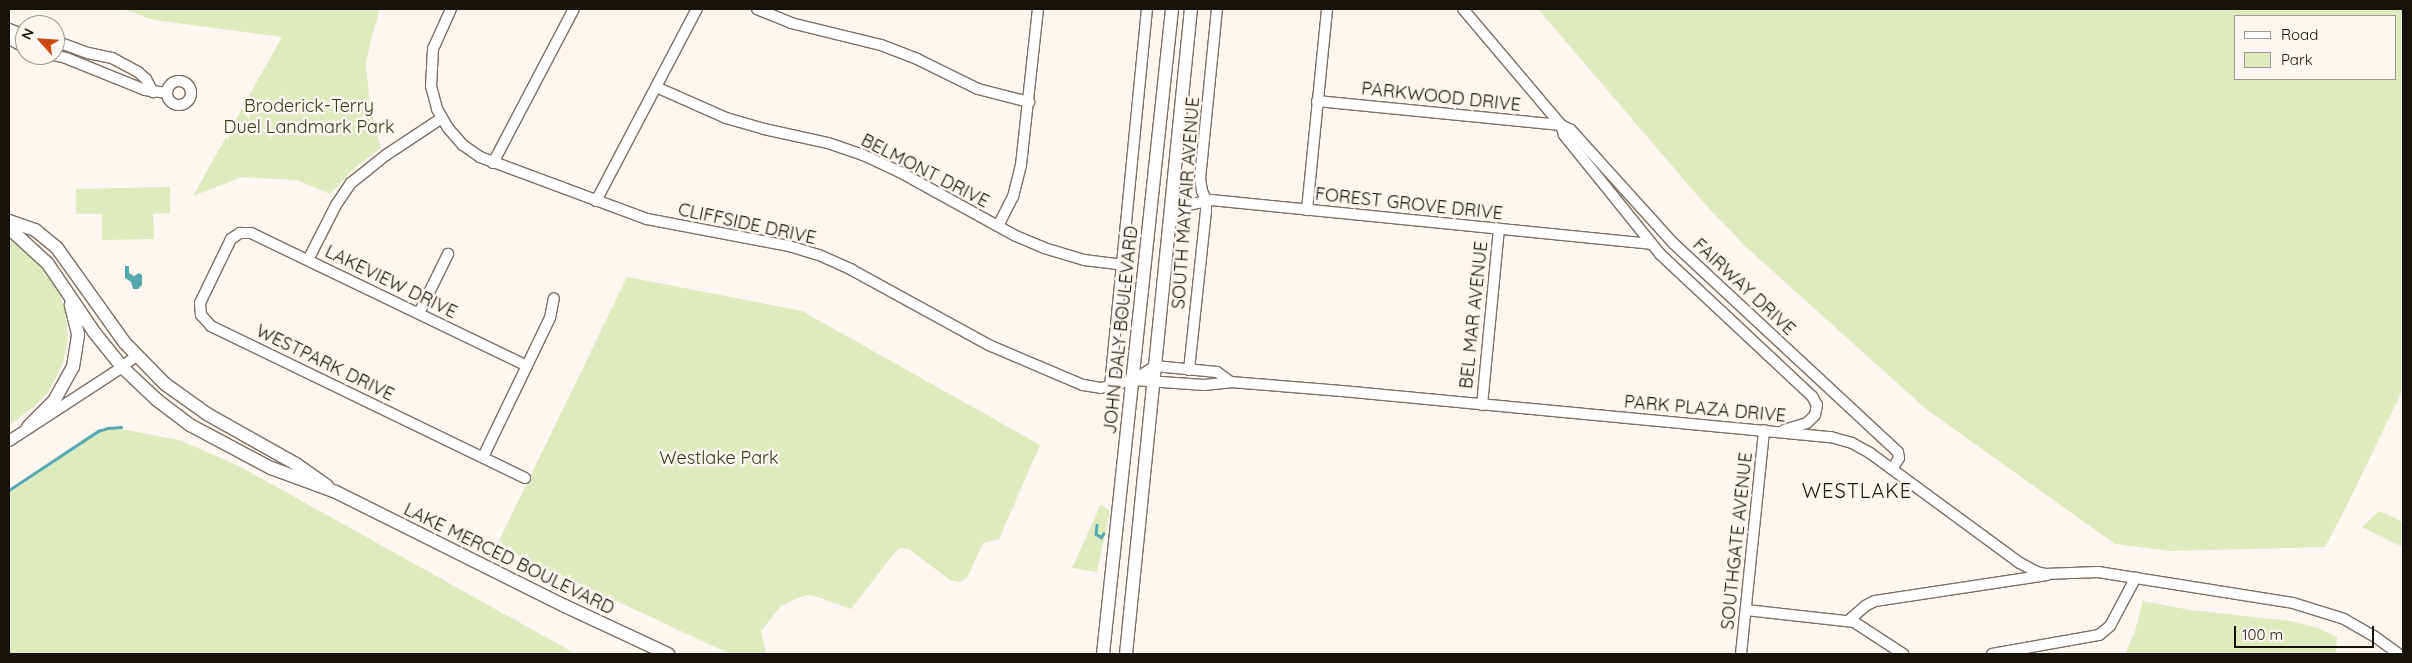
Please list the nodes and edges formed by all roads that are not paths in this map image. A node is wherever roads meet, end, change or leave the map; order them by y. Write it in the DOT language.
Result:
graph roads {
  1 [pos="451,9"];
  2 [pos="574,9"];
  3 [pos="697,9"];
  4 [pos="757,9"];
  5 [pos="1038,9"];
  6 [pos="1147,9"];
  7 [pos="1172,9"];
  8 [pos="1191,9"];
  9 [pos="1218,9"];
  10 [pos="1326,9"];
  11 [pos="1464,9"];
  12 [pos="65,45"];
  13 [pos="65,59"];
  14 [pos="656,87"];
  15 [pos="153,92"];
  16 [pos="168,93"];
  17 [pos="1318,101"];
  18 [pos="1029,102"];
  19 [pos="442,118"];
  20 [pos="1561,125"];
  21 [pos="493,163"];
  22 [pos="1206,200"];
  23 [pos="596,201"];
  24 [pos="1307,210"];
  25 [pos="9,221"];
  26 [pos="1170,222"];
  27 [pos="998,226"];
  28 [pos="9,228"];
  29 [pos="1499,229"];
  30 [pos="240,233"];
  31 [pos="1651,244"];
  32 [pos="448,254"];
  33 [pos="308,260"];
  34 [pos="1122,266"];
  35 [pos="66,289"];
  36 [pos="554,298"];
  37 [pos="419,313"];
  38 [pos="136,356"];
  39 [pos="527,366"];
  40 [pos="1155,366"];
  41 [pos="122,367"];
  42 [pos="1189,370"];
  43 [pos="1133,380"];
  44 [pos="1154,380"];
  45 [pos="1231,382"];
  46 [pos="1110,386"];
  47 [pos="1482,405"];
  48 [pos="28,427"];
  49 [pos="1764,430"];
  50 [pos="1780,432"];
  51 [pos="9,441"];
  52 [pos="483,458"];
  53 [pos="1892,469"];
  54 [pos="524,478"];
  55 [pos="336,492"];
  56 [pos="2053,574"];
  57 [pos="2136,578"];
  58 [pos="1111,581"];
  59 [pos="1746,610"];
  60 [pos="1848,621"];
  61 [pos="668,654"];
  62 [pos="1096,654"];
  63 [pos="1103,654"];
  64 [pos="1126,654"];
  65 [pos="1741,654"];
  66 [pos="1904,654"];
  67 [pos="1992,654"];
  68 [pos="2399,654"];
  1 -- 19 [label="street, CLIFFSIDE DRIVE"];
  2 -- 21 [label="street"];
  3 -- 14 [label="street"];
  4 -- 18 [label="street"];
  5 -- 18 [label="street"];
  6 -- 34 [label="street"];
  7 -- 43 [label="main road, JOHN DALY BOULEVARD"];
  8 -- 26 [label="main road"];
  9 -- 22 [label="street, SOUTH MAYFAIR AVENUE"];
  10 -- 17 [label="street"];
  11 -- 20 [label="street, FAIRWAY DRIVE"];
  12 -- 15 [label="street"];
  13 -- 15 [label="street"];
  14 -- 23 [label="street"];
  14 -- 27 [label="street, BELMONT DRIVE"];
  15 -- 16 [label="street"];
  17 -- 20 [label="street, PARKWOOD DRIVE"];
  17 -- 24 [label="street"];
  18 -- 27 [label="street"];
  19 -- 21 [label="street, CLIFFSIDE DRIVE"];
  19 -- 33 [label="street"];
  20 -- 31 [label="street, FAIRWAY DRIVE"];
  20 -- 53 [label="street, FAIRWAY DRIVE"];
  21 -- 23 [label="street, CLIFFSIDE DRIVE"];
  22 -- 24 [label="street, FOREST GROVE DRIVE"];
  22 -- 26 [label="street, FOREST GROVE DRIVE"];
  22 -- 42 [label="street, SOUTH MAYFAIR AVENUE"];
  23 -- 46 [label="street, CLIFFSIDE DRIVE"];
  24 -- 29 [label="street, FOREST GROVE DRIVE"];
  25 -- 38 [label="main road, LAKE MERCED BOULEVARD"];
  26 -- 40 [label="main road"];
  27 -- 34 [label="street, BELMONT DRIVE"];
  28 -- 35 [label="main road, LAKE MERCED BOULEVARD"];
  29 -- 31 [label="street, FOREST GROVE DRIVE"];
  29 -- 47 [label="street, BEL MAR AVENUE"];
  30 -- 33 [label="street, LAKEVIEW DRIVE"];
  30 -- 52 [label="street, WESTPARK DRIVE"];
  31 -- 50 [label="street, FAIRWAY DRIVE"];
  32 -- 37 [label="street"];
  33 -- 37 [label="street, LAKEVIEW DRIVE"];
  34 -- 46 [label="street"];
  35 -- 41 [label="main road, LAKE MERCED BOULEVARD"];
  35 -- 48 [label="main road"];
  36 -- 39 [label="street"];
  37 -- 39 [label="street, LAKEVIEW DRIVE"];
  38 -- 41 [label="street"];
  38 -- 55 [label="main road, LAKE MERCED BOULEVARD"];
  39 -- 52 [label="street"];
  40 -- 42 [label="street, PARK PLAZA DRIVE"];
  40 -- 43 [label="street"];
  40 -- 44 [label="main road"];
  41 -- 48 [label="street"];
  41 -- 55 [label="main road, LAKE MERCED BOULEVARD"];
  42 -- 45 [label="street, PARK PLAZA DRIVE"];
  43 -- 44 [label="street, PARK PLAZA DRIVE"];
  43 -- 46 [label="street, CLIFFSIDE DRIVE"];
  43 -- 58 [label="main road, JOHN DALY BOULEVARD"];
  44 -- 45 [label="street, PARK PLAZA DRIVE"];
  44 -- 64 [label="main road"];
  45 -- 47 [label="street, PARK PLAZA DRIVE"];
  47 -- 49 [label="street, PARK PLAZA DRIVE"];
  48 -- 51 [label="street"];
  49 -- 50 [label="street, PARK PLAZA DRIVE"];
  49 -- 59 [label="street, SOUTHGATE AVENUE"];
  50 -- 53 [label="street, PARK PLAZA DRIVE"];
  52 -- 54 [label="street, WESTPARK DRIVE"];
  53 -- 56 [label="street, PARK PLAZA DRIVE"];
  55 -- 61 [label="main road, LAKE MERCED BOULEVARD"];
  56 -- 57 [label="street, PARK PLAZA DRIVE"];
  56 -- 60 [label="street"];
  57 -- 67 [label="street"];
  57 -- 68 [label="street, PARK PLAZA DRIVE"];
  58 -- 62 [label="main road"];
  58 -- 63 [label="main road, JOHN DALY BOULEVARD"];
  59 -- 60 [label="street"];
  59 -- 65 [label="street, SOUTHGATE AVENUE"];
  60 -- 66 [label="street"];
}
